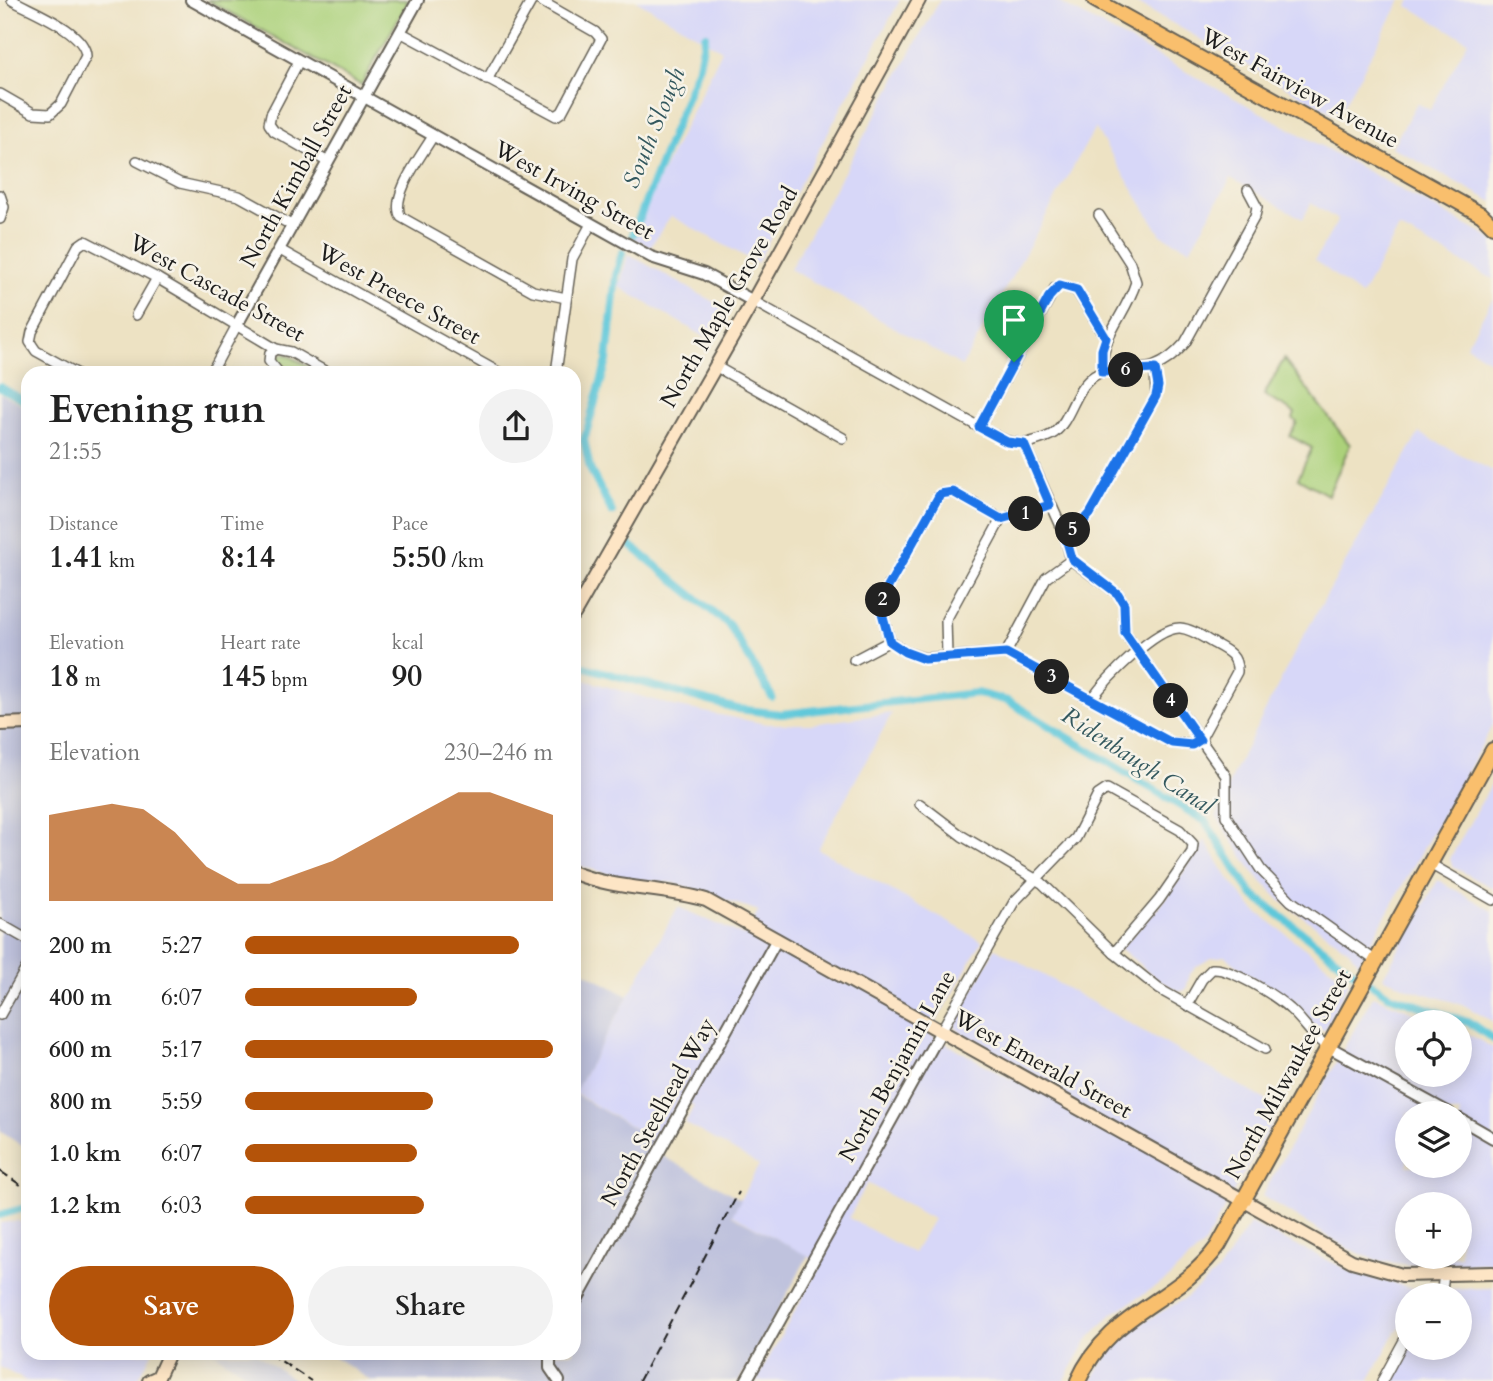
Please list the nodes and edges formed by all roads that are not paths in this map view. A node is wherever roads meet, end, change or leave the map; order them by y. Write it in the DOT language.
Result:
graph roads {
  1 [pos="12,0"];
  2 [pos="191,0"];
  3 [pos="418,0"];
  4 [pos="532,0"];
  5 [pos="539,0"];
  6 [pos="919,0"];
  7 [pos="1095,0"];
  8 [pos="400,32"];
  9 [pos="299,61"];
  10 [pos="487,80"];
  11 [pos="0,94"];
  12 [pos="364,97"];
  13 [pos="433,136"];
  14 [pos="138,161"];
  15 [pos="328,162"];
  16 [pos="1248,190"];
  17 [pos="1,196"];
  18 [pos="1100,215"];
  19 [pos="0,219"];
  20 [pos="1490,219"];
  21 [pos="591,224"];
  22 [pos="293,226"];
  23 [pos="280,250"];
  24 [pos="157,278"];
  25 [pos="566,298"];
  26 [pos="753,301"];
  27 [pos="136,315"];
  28 [pos="237,323"];
  29 [pos="1106,338"];
  30 [pos="276,349"];
  31 [pos="63,366"];
  32 [pos="215,366"];
  33 [pos="273,366"];
  34 [pos="316,366"];
  35 [pos="487,366"];
  36 [pos="557,366"];
  37 [pos="715,366"];
  38 [pos="1155,369"];
  39 [pos="1102,372"];
  40 [pos="979,427"];
  41 [pos="843,438"];
  42 [pos="1024,444"];
  43 [pos="1050,505"];
  44 [pos="1001,519"];
  45 [pos="1065,535"];
  46 [pos="1072,559"];
  47 [pos="581,601"];
  48 [pos="890,642"];
  49 [pos="1137,652"];
  50 [pos="1006,653"];
  51 [pos="947,656"];
  52 [pos="854,660"];
  53 [pos="1092,699"];
  54 [pos="21,723"];
  55 [pos="0,724"];
  56 [pos="1200,740"];
  57 [pos="1493,750"];
  58 [pos="920,804"];
  59 [pos="1430,864"];
  60 [pos="581,875"];
  61 [pos="1036,879"];
  62 [pos="1493,900"];
  63 [pos="0,924"];
  64 [pos="21,936"];
  65 [pos="777,939"];
  66 [pos="1114,953"];
  67 [pos="1376,961"];
  68 [pos="21,978"];
  69 [pos="1187,1005"];
  70 [pos="0,1015"];
  71 [pos="941,1031"];
  72 [pos="1329,1047"];
  73 [pos="1265,1049"];
  74 [pos="1427,1101"];
  75 [pos="1472,1126"];
  76 [pos="1493,1138"];
  77 [pos="1244,1201"];
  78 [pos="1493,1273"];
  79 [pos="1444,1275"];
  80 [pos="1443,1283"];
  81 [pos="581,1292"];
  82 [pos="1395,1357"];
  83 [pos="165,1360"];
  84 [pos="550,1360"];
  85 [pos="155,1379"];
  86 [pos="559,1381"];
  87 [pos="746,1381"];
  88 [pos="1078,1381"];
  89 [pos="1382,1381"];
  1 -- 11 [label="street"];
  2 -- 9 [label="street, West Irving Street"];
  3 -- 8 [label="street, North Kimball Street"];
  4 -- 10 [label="street"];
  5 -- 10 [label="street"];
  6 -- 26 [label="main road, North Maple Grove Road"];
  7 -- 20 [label="main road, West Fairview Avenue"];
  8 -- 10 [label="street"];
  8 -- 12 [label="street, North Kimball Street"];
  9 -- 12 [label="street, West Irving Street"];
  9 -- 15 [label="street"];
  12 -- 13 [label="street, West Irving Street"];
  12 -- 15 [label="street, North Kimball Street"];
  13 -- 21 [label="street, West Irving Street"];
  13 -- 25 [label="street"];
  14 -- 22 [label="street"];
  15 -- 22 [label="street, North Kimball Street"];
  16 -- 38 [label="street"];
  17 -- 19 [label="street"];
  18 -- 29 [label="street"];
  21 -- 25 [label="street"];
  21 -- 26 [label="street, West Irving Street"];
  22 -- 23 [label="street, North Kimball Street"];
  23 -- 28 [label="street, North Kimball Street"];
  23 -- 35 [label="street, West Preece Street"];
  24 -- 27 [label="street"];
  24 -- 28 [label="street, West Cascade Street"];
  24 -- 31 [label="street, West Cascade Street"];
  25 -- 36 [label="street"];
  26 -- 37 [label="main road, North Maple Grove Road"];
  26 -- 40 [label="street, West Irving Street"];
  28 -- 30 [label="street, West Cascade Street"];
  28 -- 32 [label="street, North Kimball Street"];
  29 -- 39 [label="street"];
  29 -- 40 [label="street"];
  30 -- 33 [label="street"];
  30 -- 34 [label="street, West Cascade Street"];
  37 -- 41 [label="street"];
  37 -- 47 [label="main road, North Maple Grove Road"];
  38 -- 39 [label="street"];
  38 -- 45 [label="street"];
  39 -- 42 [label="street"];
  40 -- 42 [label="street, West Irving Street"];
  42 -- 43 [label="street"];
  43 -- 44 [label="street"];
  43 -- 45 [label="street"];
  44 -- 48 [label="street"];
  44 -- 51 [label="street"];
  45 -- 46 [label="street"];
  46 -- 49 [label="street"];
  46 -- 50 [label="street"];
  48 -- 51 [label="street"];
  48 -- 52 [label="street"];
  49 -- 53 [label="street"];
  49 -- 56 [label="street"];
  49 -- 56 [label="street"];
  50 -- 51 [label="street"];
  50 -- 53 [label="street"];
  53 -- 56 [label="street"];
  54 -- 55 [label="main road"];
  56 -- 67 [label="street"];
  57 -- 59 [label="main road, North Milwaukee Street"];
  58 -- 61 [label="street"];
  59 -- 62 [label="street"];
  59 -- 67 [label="main road, North Milwaukee Street"];
  60 -- 65 [label="main road, West Emerald Street"];
  61 -- 66 [label="street"];
  61 -- 66 [label="street, North Benjamin Lane"];
  61 -- 71 [label="street, North Benjamin Lane"];
  63 -- 64 [label="street"];
  65 -- 71 [label="main road, West Emerald Street"];
  65 -- 81 [label="street, North Steelhead Way"];
  66 -- 69 [label="street"];
  67 -- 72 [label="main road, North Milwaukee Street"];
  68 -- 70 [label="street"];
  69 -- 72 [label="street"];
  69 -- 73 [label="street"];
  71 -- 77 [label="main road, West Emerald Street"];
  71 -- 87 [label="street, North Benjamin Lane"];
  72 -- 74 [label="street"];
  72 -- 77 [label="main road, North Milwaukee Street"];
  75 -- 76 [label="street"];
  77 -- 79 [label="main road, West Emerald Street"];
  77 -- 88 [label="main road, North Milwaukee Street"];
  78 -- 79 [label="main road, West Emerald Street"];
  79 -- 80 [label="street"];
  82 -- 89 [label="street"];
  83 -- 85 [label="main road"];
  84 -- 86 [label="street"];
}
